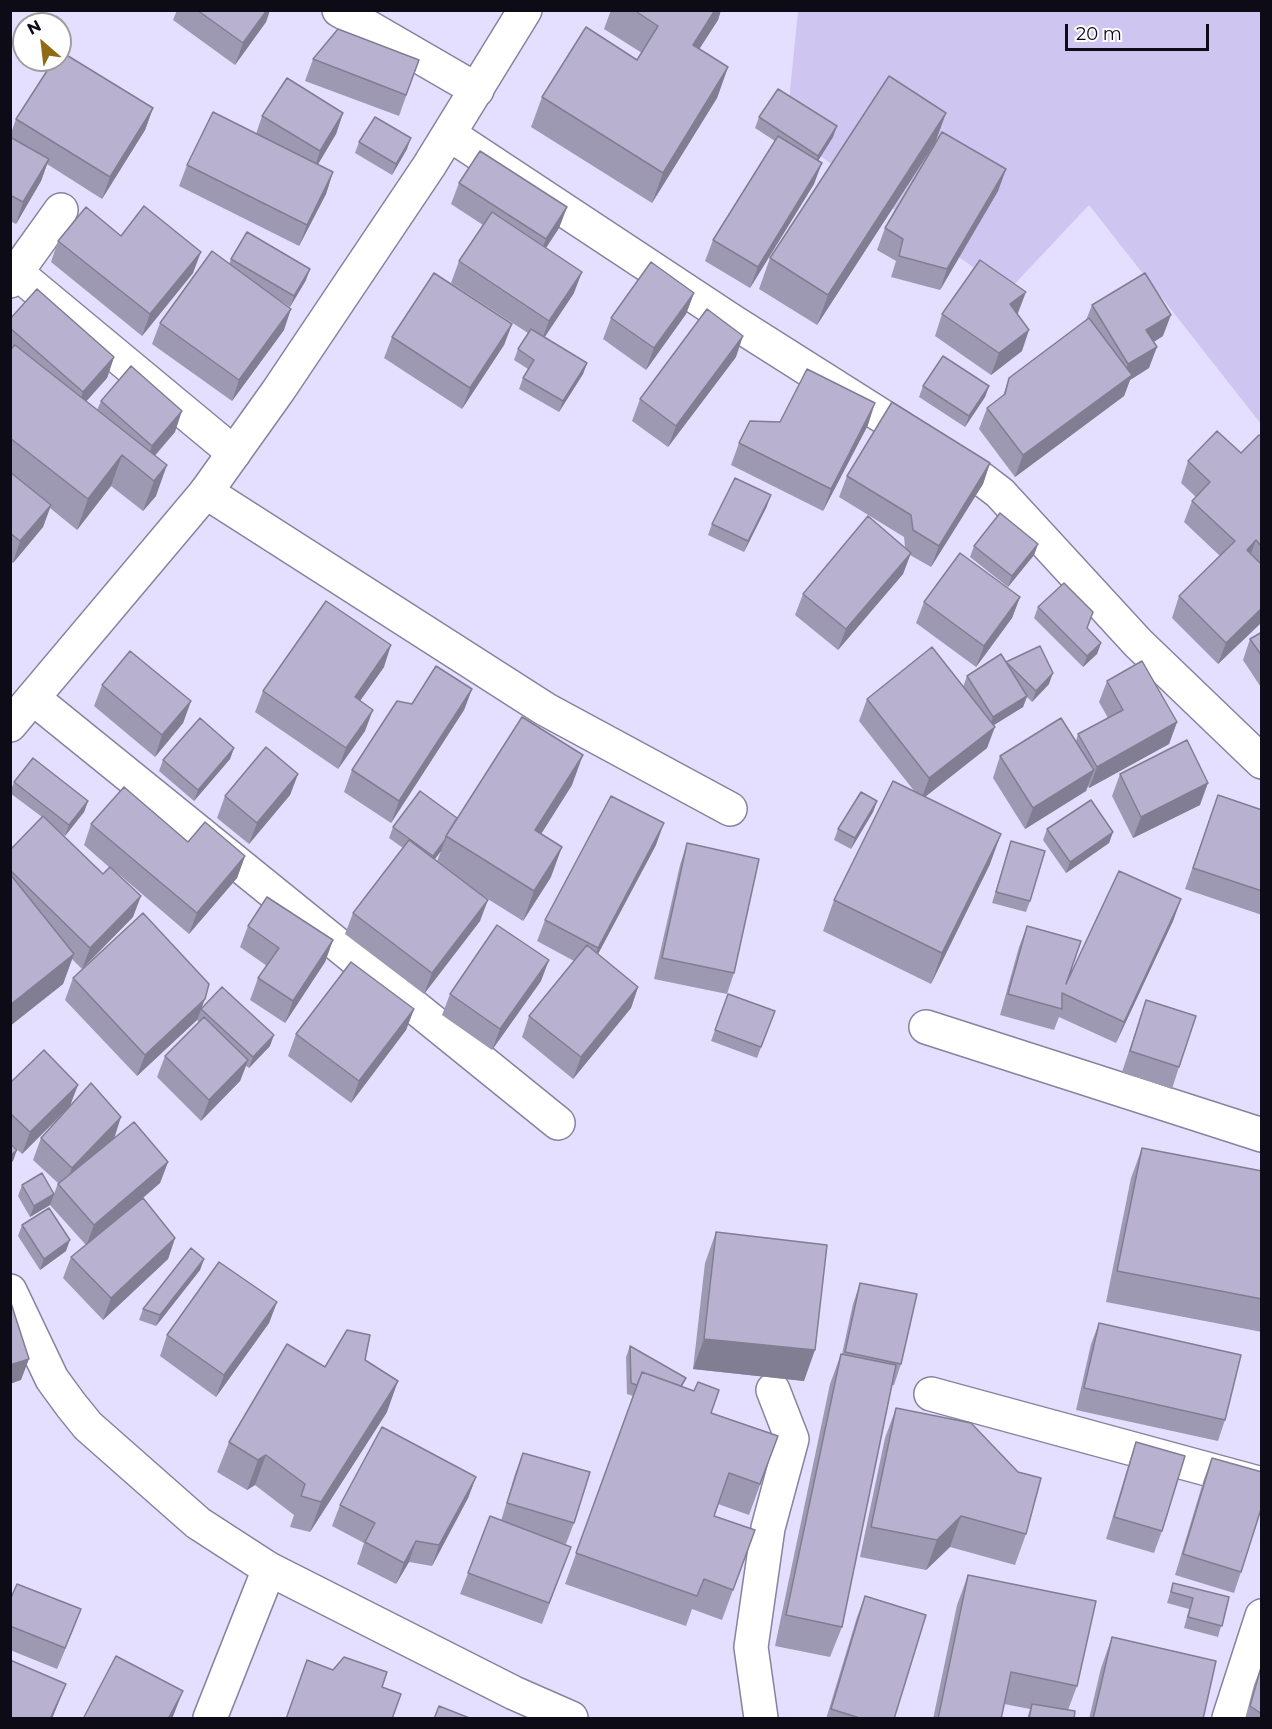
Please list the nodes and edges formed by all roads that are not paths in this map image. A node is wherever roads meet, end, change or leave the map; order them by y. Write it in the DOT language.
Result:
graph roads {
  1 [pos="339,10"];
  2 [pos="525,10"];
  3 [pos="477,90"];
  4 [pos="449,134"];
  5 [pos="61,210"];
  6 [pos="14,277"];
  7 [pos="234,453"];
  8 [pos="207,492"];
  9 [pos="33,698"];
  10 [pos="10,725"];
  11 [pos="1262,762"];
  12 [pos="730,809"];
  13 [pos="926,1027"];
  14 [pos="558,1123"];
  15 [pos="1262,1135"];
  16 [pos="10,1291"];
  17 [pos="773,1390"];
  18 [pos="931,1394"];
  19 [pos="1262,1484"];
  20 [pos="269,1569"];
  21 [pos="1262,1616"];
  22 [pos="210,1719"];
  23 [pos="571,1719"];
  24 [pos="761,1719"];
  25 [pos="1229,1719"];
  1 -- 3 [label="street"];
  2 -- 3 [label="street"];
  3 -- 4 [label="street"];
  4 -- 7 [label="street"];
  4 -- 11 [label="street"];
  5 -- 6 [label="street"];
  6 -- 7 [label="street"];
  7 -- 8 [label="street"];
  8 -- 9 [label="street"];
  8 -- 12 [label="street"];
  9 -- 10 [label="street"];
  9 -- 14 [label="street"];
  13 -- 15 [label="street"];
  16 -- 20 [label="street"];
  17 -- 24 [label="street"];
  18 -- 19 [label="street"];
  20 -- 22 [label="street"];
  20 -- 23 [label="street"];
  21 -- 25 [label="street"];
}
